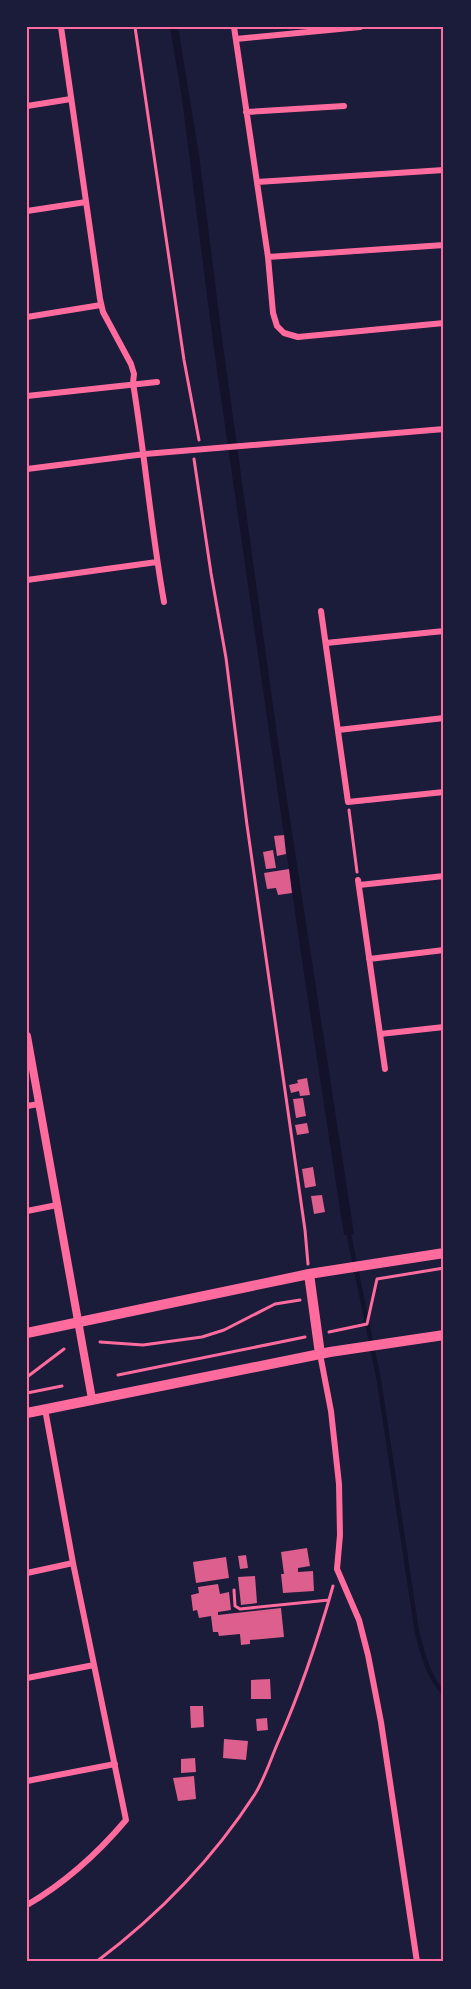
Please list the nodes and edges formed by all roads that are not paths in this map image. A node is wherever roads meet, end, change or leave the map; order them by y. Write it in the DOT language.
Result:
graph roads {
  1 [pos="61,27"];
  2 [pos="234,27"];
  3 [pos="360,27"];
  4 [pos="236,39"];
  5 [pos="71,99"];
  6 [pos="27,106"];
  7 [pos="344,106"];
  8 [pos="246,112"];
  9 [pos="444,170"];
  10 [pos="257,182"];
  11 [pos="86,202"];
  12 [pos="27,211"];
  13 [pos="444,245"];
  14 [pos="268,257"];
  15 [pos="101,305"];
  16 [pos="27,317"];
  17 [pos="444,323"];
  18 [pos="157,381"];
  19 [pos="133,383"];
  20 [pos="27,396"];
  21 [pos="444,429"];
  22 [pos="145,454"];
  23 [pos="27,469"];
  24 [pos="157,562"];
  25 [pos="27,580"];
  26 [pos="164,602"];
  27 [pos="321,611"];
  28 [pos="444,631"];
  29 [pos="326,643"];
  30 [pos="444,718"];
  31 [pos="338,730"];
  32 [pos="444,792"];
  33 [pos="444,876"];
  34 [pos="444,950"];
  35 [pos="369,959"];
  36 [pos="444,1027"];
  37 [pos="380,1034"];
  38 [pos="27,1036"];
  39 [pos="385,1069"];
  40 [pos="39,1104"];
  41 [pos="27,1106"];
  42 [pos="57,1205"];
  43 [pos="27,1211"];
  44 [pos="444,1253"];
  45 [pos="309,1274"];
  46 [pos="77,1323"];
  47 [pos="27,1333"];
  48 [pos="444,1335"];
  49 [pos="320,1354"];
  50 [pos="92,1400"];
  51 [pos="45,1409"];
  52 [pos="27,1413"];
  53 [pos="73,1563"];
  54 [pos="27,1573"];
  55 [pos="94,1665"];
  56 [pos="27,1678"];
  57 [pos="114,1764"];
  58 [pos="27,1781"];
  59 [pos="27,1905"];
  60 [pos="417,1962"];
  1 -- 5 [label="street"];
  2 -- 4 [label="street"];
  3 -- 4 [label="street"];
  4 -- 8 [label="street"];
  5 -- 6 [label="street"];
  5 -- 11 [label="street"];
  7 -- 8 [label="street"];
  8 -- 10 [label="street"];
  9 -- 10 [label="street"];
  10 -- 14 [label="street"];
  11 -- 12 [label="street"];
  11 -- 15 [label="street"];
  13 -- 14 [label="street"];
  14 -- 17 [label="street"];
  15 -- 16 [label="street"];
  15 -- 19 [label="street"];
  18 -- 19 [label="street"];
  19 -- 20 [label="street"];
  19 -- 22 [label="street"];
  21 -- 22 [label="street"];
  22 -- 23 [label="street"];
  22 -- 24 [label="street"];
  24 -- 25 [label="street"];
  24 -- 26 [label="street"];
  27 -- 29 [label="street"];
  28 -- 29 [label="street"];
  29 -- 31 [label="street"];
  30 -- 31 [label="street"];
  31 -- 32 [label="street"];
  33 -- 35 [label="street"];
  34 -- 35 [label="street"];
  35 -- 37 [label="street"];
  36 -- 37 [label="street"];
  37 -- 39 [label="street"];
  38 -- 40 [label="street"];
  40 -- 41 [label="street"];
  40 -- 42 [label="street"];
  42 -- 43 [label="street"];
  42 -- 46 [label="street"];
  44 -- 45 [label="main road"];
  45 -- 46 [label="main road"];
  45 -- 49 [label="main road"];
  46 -- 47 [label="main road"];
  46 -- 50 [label="street"];
  48 -- 49 [label="main road"];
  49 -- 50 [label="main road"];
  49 -- 60 [label="street"];
  50 -- 51 [label="main road"];
  51 -- 52 [label="main road"];
  51 -- 53 [label="street"];
  53 -- 54 [label="street"];
  53 -- 55 [label="street"];
  55 -- 56 [label="street"];
  55 -- 57 [label="street"];
  57 -- 58 [label="street"];
  57 -- 59 [label="street"];
}
